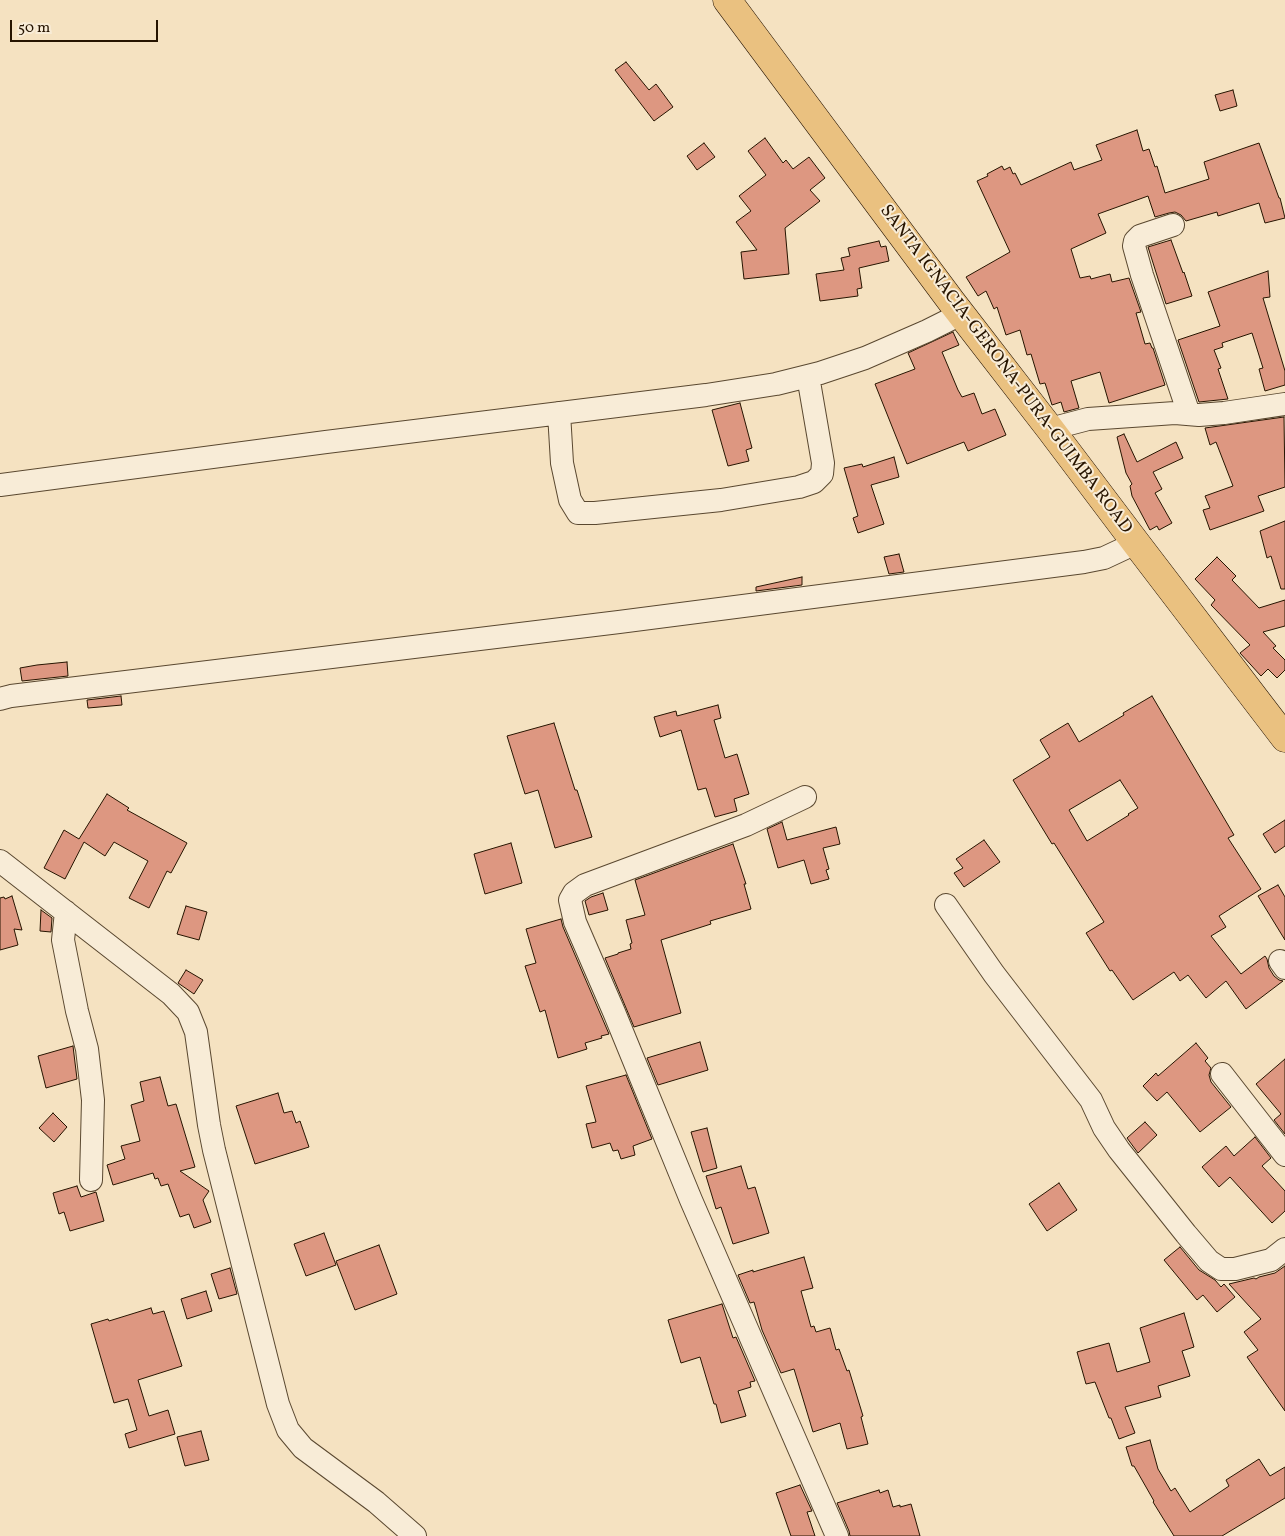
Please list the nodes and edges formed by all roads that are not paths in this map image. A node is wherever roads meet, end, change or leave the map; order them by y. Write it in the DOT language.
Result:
graph roads {
  1 [pos="727,0"];
  2 [pos="1173,225"];
  3 [pos="961,314"];
  4 [pos="808,376"];
  5 [pos="1285,404"];
  6 [pos="559,413"];
  7 [pos="1189,414"];
  8 [pos="1050,429"];
  9 [pos="0,485"];
  10 [pos="1136,543"];
  11 [pos="0,699"];
  12 [pos="1285,738"];
  13 [pos="805,797"];
  14 [pos="0,860"];
  15 [pos="946,905"];
  16 [pos="66,912"];
  17 [pos="1222,1074"];
  18 [pos="1285,1155"];
  19 [pos="91,1180"];
  20 [pos="1285,1249"];
  21 [pos="415,1536"];
  22 [pos="838,1536"];
  1 -- 3 [label="main road, SANTA IGNACIA-GERONA-PURA-GUIMBA ROAD"];
  2 -- 7 [label="street"];
  3 -- 4 [label="street"];
  3 -- 8 [label="main road, SANTA IGNACIA-GERONA-PURA-GUIMBA ROAD"];
  4 -- 6 [label="street"];
  4 -- 6 [label="street"];
  5 -- 7 [label="street"];
  6 -- 9 [label="street"];
  7 -- 8 [label="street"];
  8 -- 10 [label="main road, SANTA IGNACIA-GERONA-PURA-GUIMBA ROAD"];
  10 -- 11 [label="street"];
  10 -- 12 [label="main road, SANTA IGNACIA-GERONA-PURA-GUIMBA ROAD"];
  13 -- 22 [label="street"];
  14 -- 16 [label="street"];
  15 -- 20 [label="street"];
  16 -- 19 [label="street"];
  16 -- 21 [label="street"];
  17 -- 18 [label="street"];
}
